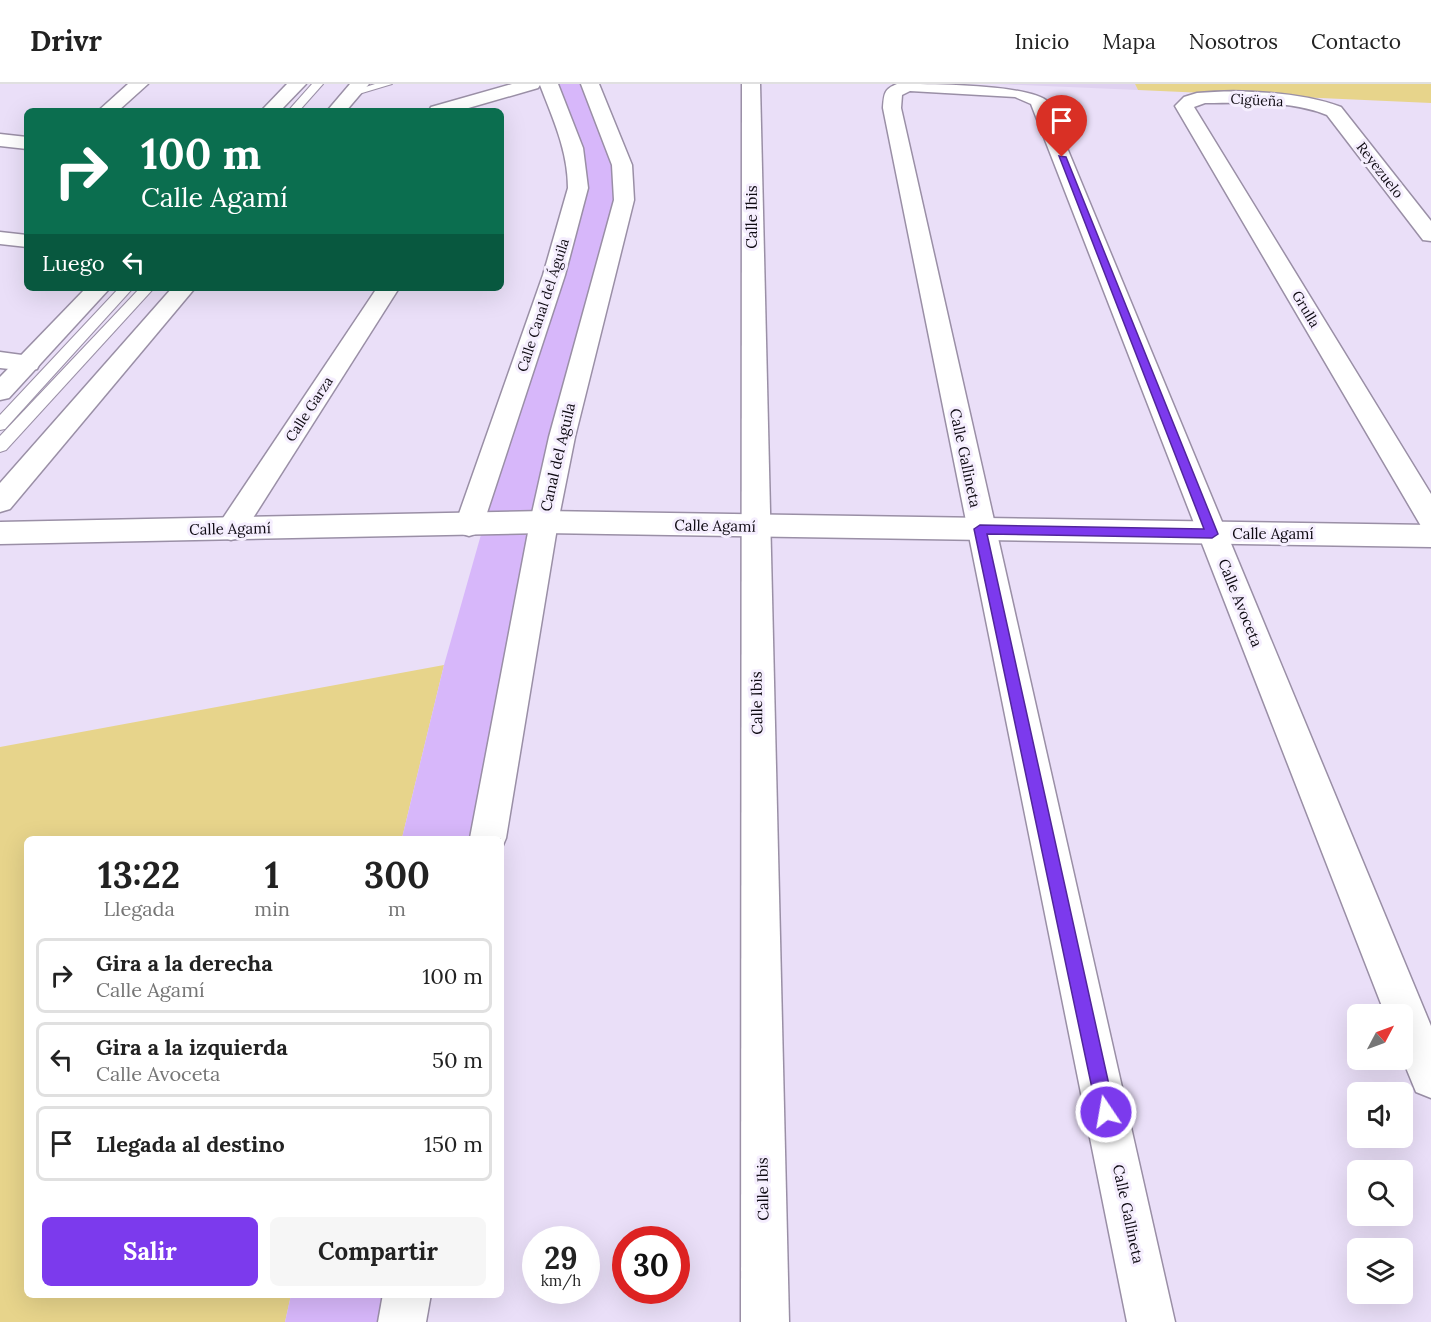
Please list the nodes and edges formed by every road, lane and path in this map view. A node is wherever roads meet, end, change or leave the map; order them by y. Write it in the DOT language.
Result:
graph roads {
  1 [pos="139,84"];
  2 [pos="297,84"];
  3 [pos="318,84"];
  4 [pos="332,84"];
  5 [pos="387,84"];
  6 [pos="549,84"];
  7 [pos="590,84"];
  8 [pos="751,84"];
  9 [pos="524,86"];
  10 [pos="900,86"];
  11 [pos="356,89"];
  12 [pos="1188,101"];
  13 [pos="1326,107"];
  14 [pos="111,108"];
  15 [pos="273,108"];
  16 [pos="296,108"];
  17 [pos="310,108"];
  18 [pos="339,108"];
  19 [pos="448,108"];
  20 [pos="504,108"];
  21 [pos="0,140"];
  22 [pos="24,143"];
  23 [pos="1431,235"];
  24 [pos="0,238"];
  25 [pos="24,241"];
  26 [pos="96,291"];
  27 [pos="123,291"];
  28 [pos="144,291"];
  29 [pos="181,291"];
  30 [pos="386,291"];
  31 [pos="0,360"];
  32 [pos="28,363"];
  33 [pos="0,392"];
  34 [pos="0,425"];
  35 [pos="0,446"];
  36 [pos="0,502"];
  37 [pos="1431,518"];
  38 [pos="534,522"];
  39 [pos="476,525"];
  40 [pos="755,527"];
  41 [pos="231,529"];
  42 [pos="980,529"];
  43 [pos="0,533"];
  44 [pos="1212,534"];
  45 [pos="1431,536"];
  46 [pos="488,836"];
  47 [pos="1431,1077"];
  48 [pos="406,1298"];
  49 [pos="402,1322"];
  50 [pos="765,1322"];
  51 [pos="1151,1322"];
  1 -- 14 [label="street"];
  2 -- 15 [label="street"];
  3 -- 16 [label="lane"];
  4 -- 17 [label="lane"];
  5 -- 11 [label="lane"];
  6 -- 39 [label="street, Calle Canal del Águila"];
  7 -- 38 [label="street, Canal del Aguila"];
  8 -- 40 [label="street, Calle Ibis"];
  9 -- 19 [label="street"];
  9 -- 20 [label="street"];
  10 -- 42 [label="street, Calle Gallineta"];
  10 -- 44 [label="street, Calle Avoceta"];
  11 -- 18 [label="street"];
  12 -- 13 [label="street, Cigüeña"];
  12 -- 37 [label="street, Grulla"];
  13 -- 23 [label="street, Reyezuelo"];
  21 -- 22 [label="street"];
  24 -- 25 [label="street"];
  26 -- 32 [label="street"];
  27 -- 34 [label="lane"];
  28 -- 35 [label="lane"];
  29 -- 36 [label="street"];
  30 -- 41 [label="street, Calle Garza"];
  31 -- 32 [label="street"];
  32 -- 33 [label="street"];
  38 -- 39 [label="street, Calle Agamí"];
  38 -- 40 [label="street, Calle Agamí"];
  38 -- 46 [label="street, Canal del Aguila"];
  39 -- 41 [label="street, Calle Agamí"];
  40 -- 42 [label="street, Calle Agamí"];
  40 -- 50 [label="street, Calle Ibis"];
  41 -- 43 [label="street, Calle Agamí"];
  42 -- 44 [label="street, Calle Agamí"];
  42 -- 51 [label="street, Calle Gallineta"];
  44 -- 45 [label="street, Calle Agamí"];
  44 -- 47 [label="street, Calle Avoceta"];
  48 -- 49 [label="street"];
}
